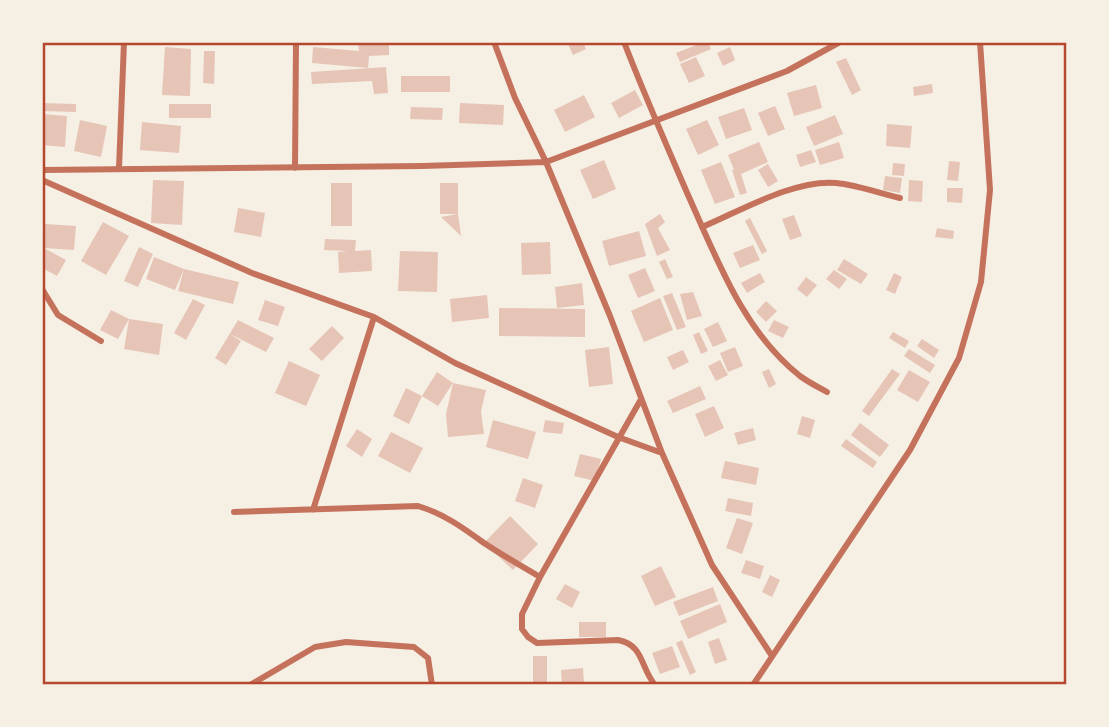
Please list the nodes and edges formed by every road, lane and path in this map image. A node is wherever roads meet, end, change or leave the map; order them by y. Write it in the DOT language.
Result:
graph roads {
  1 [pos="124,42"];
  2 [pos="296,42"];
  3 [pos="494,42"];
  4 [pos="624,42"];
  5 [pos="840,42"];
  6 [pos="980,42"];
  7 [pos="655,121"];
  8 [pos="546,162"];
  9 [pos="119,168"];
  10 [pos="295,168"];
  11 [pos="42,170"];
  12 [pos="42,180"];
  13 [pos="900,198"];
  14 [pos="702,227"];
  15 [pos="42,289"];
  16 [pos="373,317"];
  17 [pos="101,341"];
  18 [pos="827,392"];
  19 [pos="640,401"];
  20 [pos="618,437"];
  21 [pos="662,453"];
  22 [pos="313,510"];
  23 [pos="234,512"];
  24 [pos="540,577"];
  25 [pos="772,656"];
  26 [pos="647,675"];
  27 [pos="250,685"];
  28 [pos="432,685"];
  29 [pos="646,685"];
  30 [pos="655,685"];
  31 [pos="753,685"];
  1 -- 9 [label="street"];
  2 -- 10 [label="street"];
  3 -- 8 [label="street"];
  4 -- 7 [label="street"];
  5 -- 7 [label="street"];
  6 -- 25 [label="street"];
  7 -- 8 [label="street"];
  7 -- 14 [label="street"];
  8 -- 10 [label="street"];
  8 -- 19 [label="street"];
  9 -- 10 [label="street"];
  9 -- 11 [label="street"];
  12 -- 16 [label="street"];
  13 -- 14 [label="street"];
  14 -- 18 [label="street"];
  15 -- 17 [label="street"];
  16 -- 20 [label="street"];
  16 -- 22 [label="street"];
  19 -- 20 [label="street"];
  19 -- 21 [label="street"];
  20 -- 21 [label="street"];
  20 -- 24 [label="street"];
  21 -- 25 [label="street"];
  22 -- 23 [label="street"];
  22 -- 24 [label="street"];
  24 -- 26 [label="street"];
  25 -- 31 [label="street"];
  26 -- 29 [label="street"];
  26 -- 30 [label="street"];
  27 -- 28 [label="street"];
}
